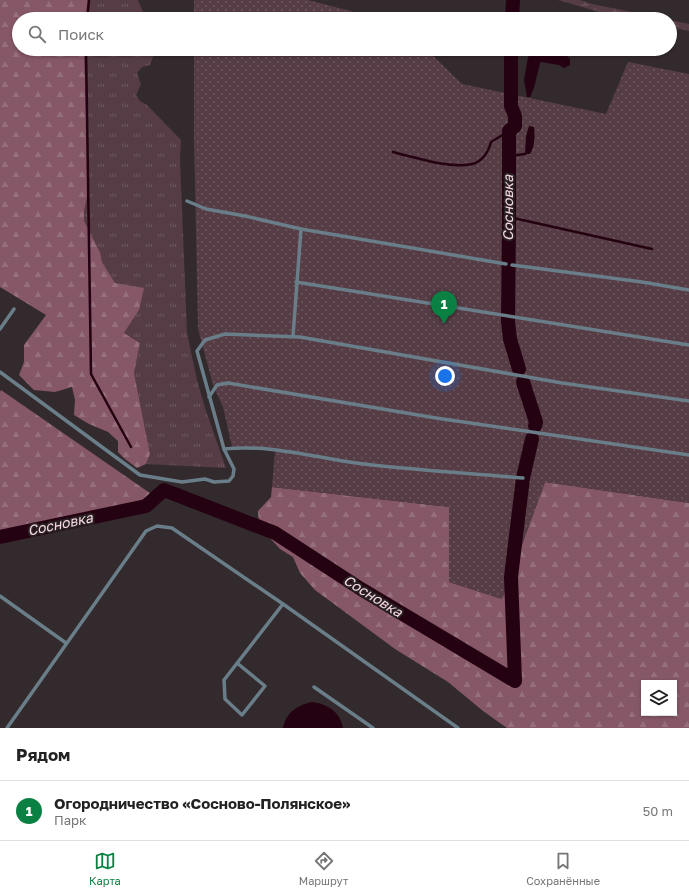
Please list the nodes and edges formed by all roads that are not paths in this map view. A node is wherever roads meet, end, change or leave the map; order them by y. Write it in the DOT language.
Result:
graph roads {
  1 [pos="187,201"];
  2 [pos="301,229"];
  3 [pos="506,264"];
  4 [pos="512,265"];
  5 [pos="296,282"];
  6 [pos="689,290"];
  7 [pos="14,309"];
  8 [pos="0,329"];
  9 [pos="293,336"];
  10 [pos="689,346"];
  11 [pos="0,372"];
  12 [pos="210,397"];
  13 [pos="689,401"];
  14 [pos="224,450"];
  15 [pos="689,455"];
  16 [pos="523,478"];
  17 [pos="0,596"];
  18 [pos="283,604"];
  19 [pos="66,643"];
  20 [pos="237,664"];
  21 [pos="314,686"];
  22 [pos="7,728"];
  23 [pos="373,728"];
  24 [pos="458,728"];
  1 -- 2 [label="lane"];
  2 -- 3 [label="lane"];
  2 -- 5 [label="lane"];
  4 -- 6 [label="lane"];
  5 -- 9 [label="lane"];
  5 -- 10 [label="lane"];
  7 -- 8 [label="lane"];
  9 -- 12 [label="lane"];
  9 -- 13 [label="lane"];
  11 -- 14 [label="lane"];
  12 -- 14 [label="lane"];
  12 -- 15 [label="lane"];
  14 -- 16 [label="lane"];
  17 -- 19 [label="lane"];
  18 -- 19 [label="lane"];
  18 -- 20 [label="lane"];
  18 -- 24 [label="lane"];
  19 -- 22 [label="lane"];
  20 -- 20 [label="lane"];
  21 -- 23 [label="lane"];
}
